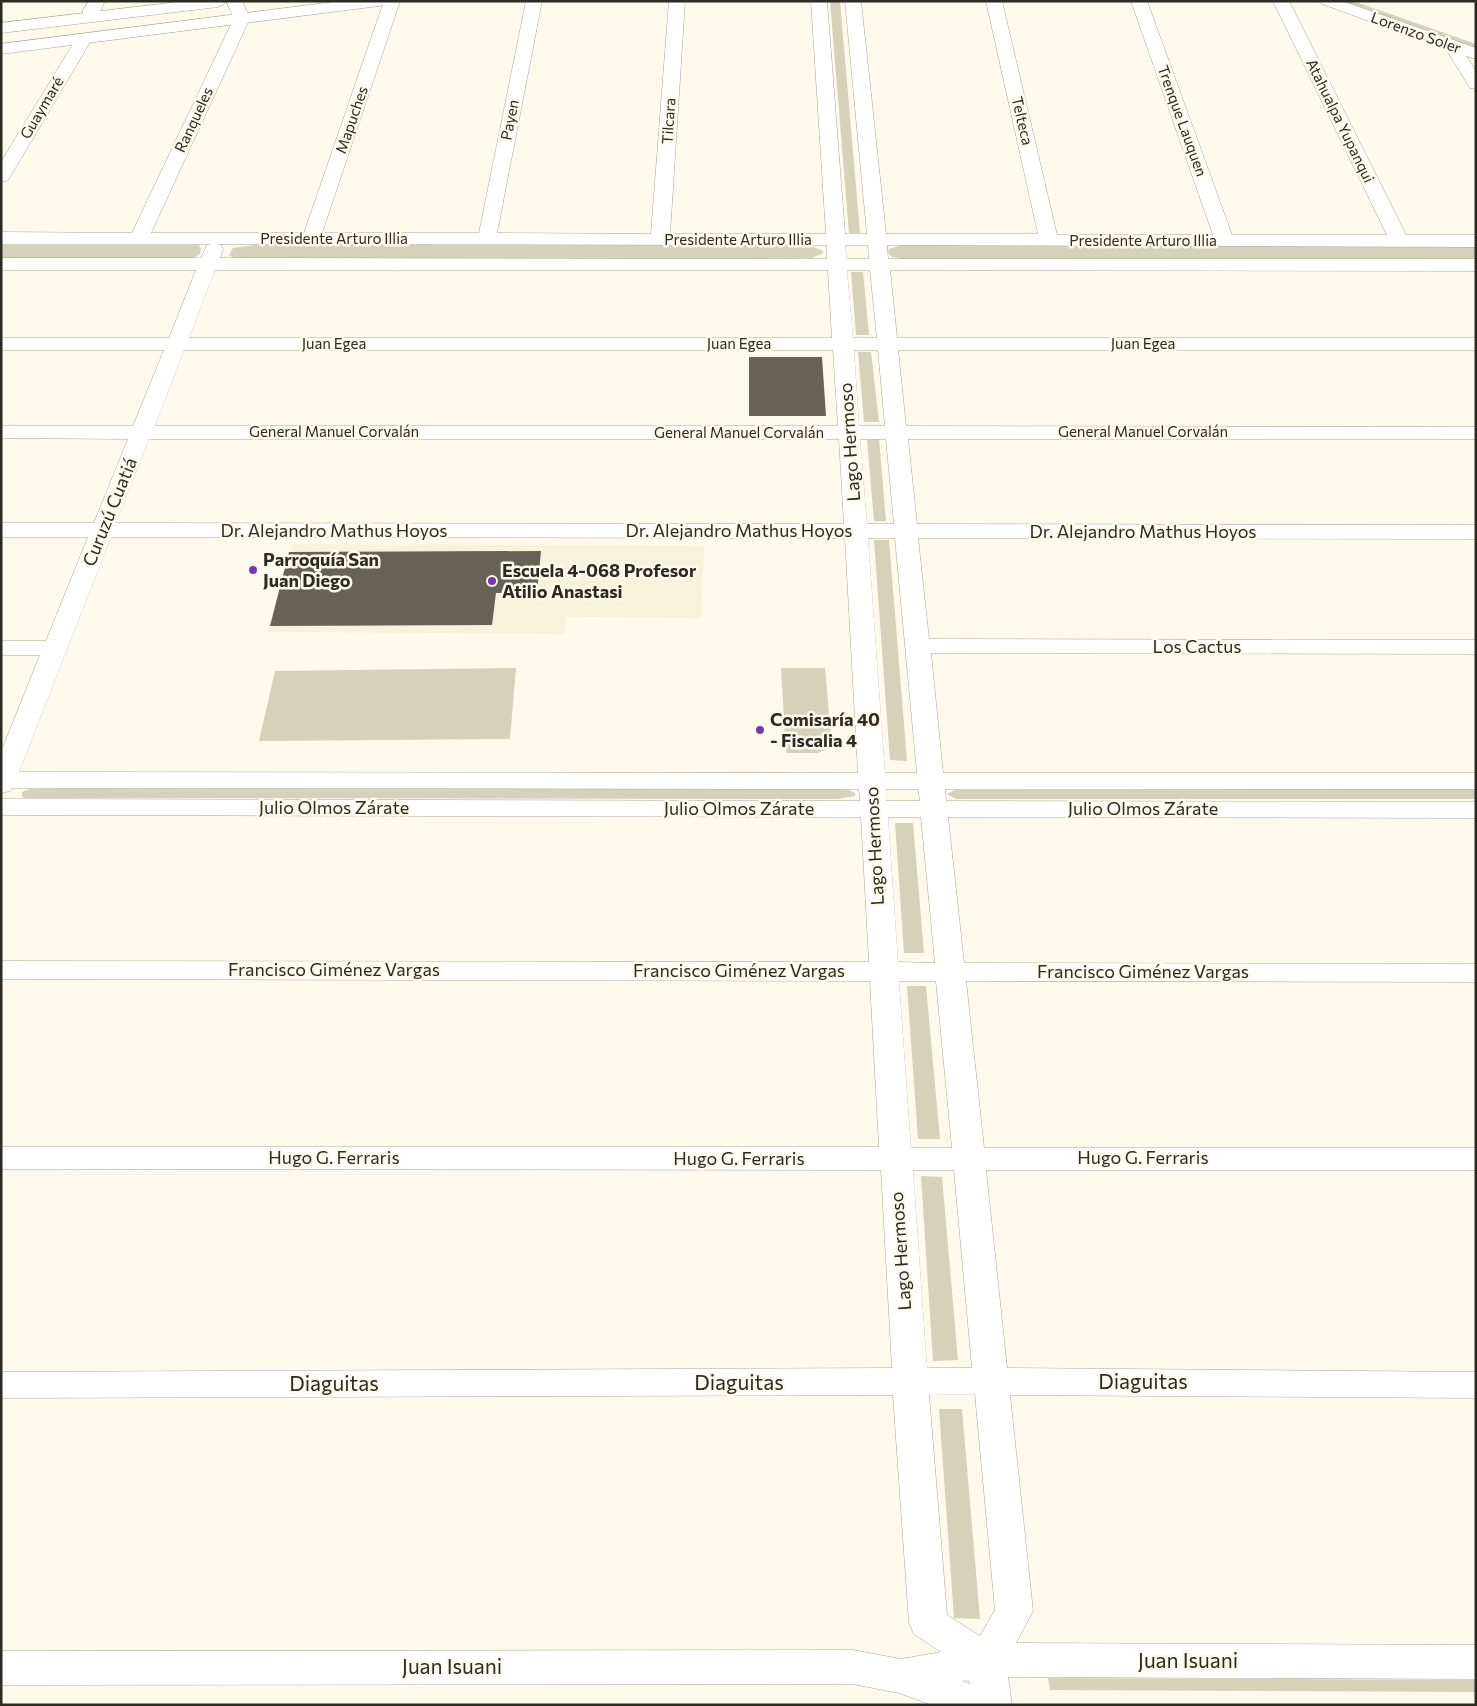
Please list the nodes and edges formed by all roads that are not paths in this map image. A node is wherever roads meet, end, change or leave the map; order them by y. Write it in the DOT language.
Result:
graph roads {
  1 [pos="97,1"];
  2 [pos="227,1"];
  3 [pos="234,1"];
  4 [pos="379,1"];
  5 [pos="392,1"];
  6 [pos="534,1"];
  7 [pos="677,1"];
  8 [pos="819,1"];
  9 [pos="853,1"];
  10 [pos="994,1"];
  11 [pos="1139,1"];
  12 [pos="1281,1"];
  13 [pos="1327,1"];
  14 [pos="1367,1"];
  15 [pos="90,18"];
  16 [pos="242,18"];
  17 [pos="1,28"];
  18 [pos="84,38"];
  19 [pos="1476,39"];
  20 [pos="1452,46"];
  21 [pos="1,49"];
  22 [pos="1476,54"];
  23 [pos="1476,84"];
  24 [pos="1,177"];
  25 [pos="1,238"];
  26 [pos="139,238"];
  27 [pos="218,239"];
  28 [pos="312,239"];
  29 [pos="487,239"];
  30 [pos="660,240"];
  31 [pos="1049,241"];
  32 [pos="1225,241"];
  33 [pos="1399,241"];
  34 [pos="1476,241"];
  35 [pos="836,253"];
  36 [pos="878,253"];
  37 [pos="1,264"];
  38 [pos="208,264"];
  39 [pos="1476,265"];
  40 [pos="1,344"];
  41 [pos="176,344"];
  42 [pos="843,344"];
  43 [pos="887,344"];
  44 [pos="1476,344"];
  45 [pos="1,432"];
  46 [pos="141,432"];
  47 [pos="896,432"];
  48 [pos="849,433"];
  49 [pos="1476,433"];
  50 [pos="1,530"];
  51 [pos="102,530"];
  52 [pos="856,531"];
  53 [pos="906,532"];
  54 [pos="1476,532"];
  55 [pos="917,646"];
  56 [pos="1476,647"];
  57 [pos="1,648"];
  58 [pos="56,648"];
  59 [pos="871,781"];
  60 [pos="931,781"];
  61 [pos="1476,781"];
  62 [pos="2,782"];
  63 [pos="1,807"];
  64 [pos="873,809"];
  65 [pos="934,809"];
  66 [pos="1476,810"];
  67 [pos="1,970"];
  68 [pos="883,972"];
  69 [pos="950,972"];
  70 [pos="1476,973"];
  71 [pos="1,1158"];
  72 [pos="968,1158"];
  73 [pos="1476,1158"];
  74 [pos="895,1159"];
  75 [pos="991,1381"];
  76 [pos="910,1382"];
  77 [pos="1,1385"];
  78 [pos="1476,1385"];
  79 [pos="986,1660"];
  80 [pos="1476,1662"];
  81 [pos="1,1668"];
  82 [pos="901,1676"];
  83 [pos="979,1705"];
  84 [pos="992,1705"];
  1 -- 15 [label="street"];
  2 -- 15 [label="street"];
  3 -- 16 [label="street"];
  4 -- 16 [label="street"];
  5 -- 28 [label="street, Mapuches"];
  6 -- 29 [label="street, Payen"];
  7 -- 30 [label="street, Tilcara"];
  8 -- 35 [label="street, Lago Hermoso"];
  9 -- 36 [label="street"];
  10 -- 31 [label="street, Telteca"];
  11 -- 32 [label="street, Trenque Lauquen"];
  12 -- 33 [label="street, Atahualpa Yupanqui"];
  13 -- 20 [label="street, Lorenzo Soler"];
  14 -- 19 [label="street, Lorenzo Soler"];
  15 -- 17 [label="street"];
  16 -- 18 [label="street"];
  16 -- 26 [label="street, Ranqueles"];
  18 -- 21 [label="street"];
  18 -- 24 [label="street, Guaymaré"];
  20 -- 22 [label="street, Lorenzo Soler"];
  20 -- 23 [label="street"];
  25 -- 26 [label="street, Presidente Arturo Illia"];
  26 -- 27 [label="street, Presidente Arturo Illia"];
  27 -- 28 [label="street, Presidente Arturo Illia"];
  27 -- 38 [label="street, Curuzú Cuatiá"];
  28 -- 29 [label="street, Presidente Arturo Illia"];
  29 -- 30 [label="street, Presidente Arturo Illia"];
  30 -- 35 [label="street, Presidente Arturo Illia"];
  31 -- 32 [label="street, Presidente Arturo Illia"];
  31 -- 36 [label="street, Presidente Arturo Illia"];
  32 -- 33 [label="street, Presidente Arturo Illia"];
  33 -- 34 [label="street, Presidente Arturo Illia"];
  35 -- 36 [label="street, Presidente Arturo Illia"];
  35 -- 38 [label="street, Presidente Arturo Illia"];
  35 -- 42 [label="street, Lago Hermoso"];
  36 -- 39 [label="street, Presidente Arturo Illia"];
  36 -- 43 [label="street"];
  37 -- 38 [label="street, Presidente Arturo Illia"];
  38 -- 41 [label="street, Curuzú Cuatiá"];
  40 -- 41 [label="street, Juan Egea"];
  41 -- 42 [label="street, Juan Egea"];
  41 -- 46 [label="street, Curuzú Cuatiá"];
  42 -- 43 [label="street, Juan Egea"];
  42 -- 48 [label="street, Lago Hermoso"];
  43 -- 44 [label="street, Juan Egea"];
  43 -- 47 [label="street"];
  45 -- 46 [label="street, General Manuel Corvalán"];
  46 -- 48 [label="street, General Manuel Corvalán"];
  46 -- 51 [label="street, Curuzú Cuatiá"];
  47 -- 48 [label="street, General Manuel Corvalán"];
  47 -- 49 [label="street, General Manuel Corvalán"];
  47 -- 53 [label="street"];
  48 -- 52 [label="street, Lago Hermoso"];
  50 -- 51 [label="street, Dr. Alejandro Mathus Hoyos"];
  51 -- 52 [label="street, Dr. Alejandro Mathus Hoyos"];
  51 -- 58 [label="street, Curuzú Cuatiá"];
  52 -- 53 [label="street, Dr. Alejandro Mathus Hoyos"];
  52 -- 59 [label="street, Lago Hermoso"];
  53 -- 54 [label="street, Dr. Alejandro Mathus Hoyos"];
  53 -- 55 [label="street"];
  55 -- 56 [label="street, Los Cactus"];
  55 -- 60 [label="street"];
  57 -- 58 [label="street"];
  58 -- 62 [label="street, Curuzú Cuatiá"];
  59 -- 60 [label="street, Julio Olmos Zárate"];
  59 -- 62 [label="street, Julio Olmos Zárate"];
  59 -- 64 [label="street, Lago Hermoso"];
  60 -- 61 [label="street, Julio Olmos Zárate"];
  60 -- 65 [label="street"];
  63 -- 64 [label="street, Julio Olmos Zárate"];
  64 -- 65 [label="street, Julio Olmos Zárate"];
  64 -- 68 [label="street, Lago Hermoso"];
  65 -- 66 [label="street, Julio Olmos Zárate"];
  65 -- 69 [label="street"];
  67 -- 68 [label="street, Francisco Giménez Vargas"];
  68 -- 69 [label="street, Francisco Giménez Vargas"];
  68 -- 74 [label="street, Lago Hermoso"];
  69 -- 70 [label="street, Francisco Giménez Vargas"];
  69 -- 72 [label="street"];
  71 -- 74 [label="street, Hugo G. Ferraris"];
  72 -- 73 [label="street, Hugo G. Ferraris"];
  72 -- 74 [label="street, Hugo G. Ferraris"];
  72 -- 75 [label="street"];
  74 -- 76 [label="street, Lago Hermoso"];
  75 -- 76 [label="street, Diaguitas"];
  75 -- 78 [label="street, Diaguitas"];
  75 -- 79 [label="street"];
  76 -- 77 [label="street, Diaguitas"];
  76 -- 79 [label="street, Lago Hermoso"];
  79 -- 80 [label="street, Juan Isuani"];
  79 -- 82 [label="street, Juan Isuani"];
  79 -- 84 [label="street"];
  81 -- 82 [label="street, Juan Isuani"];
  82 -- 83 [label="street, Juan Isuani"];
}
